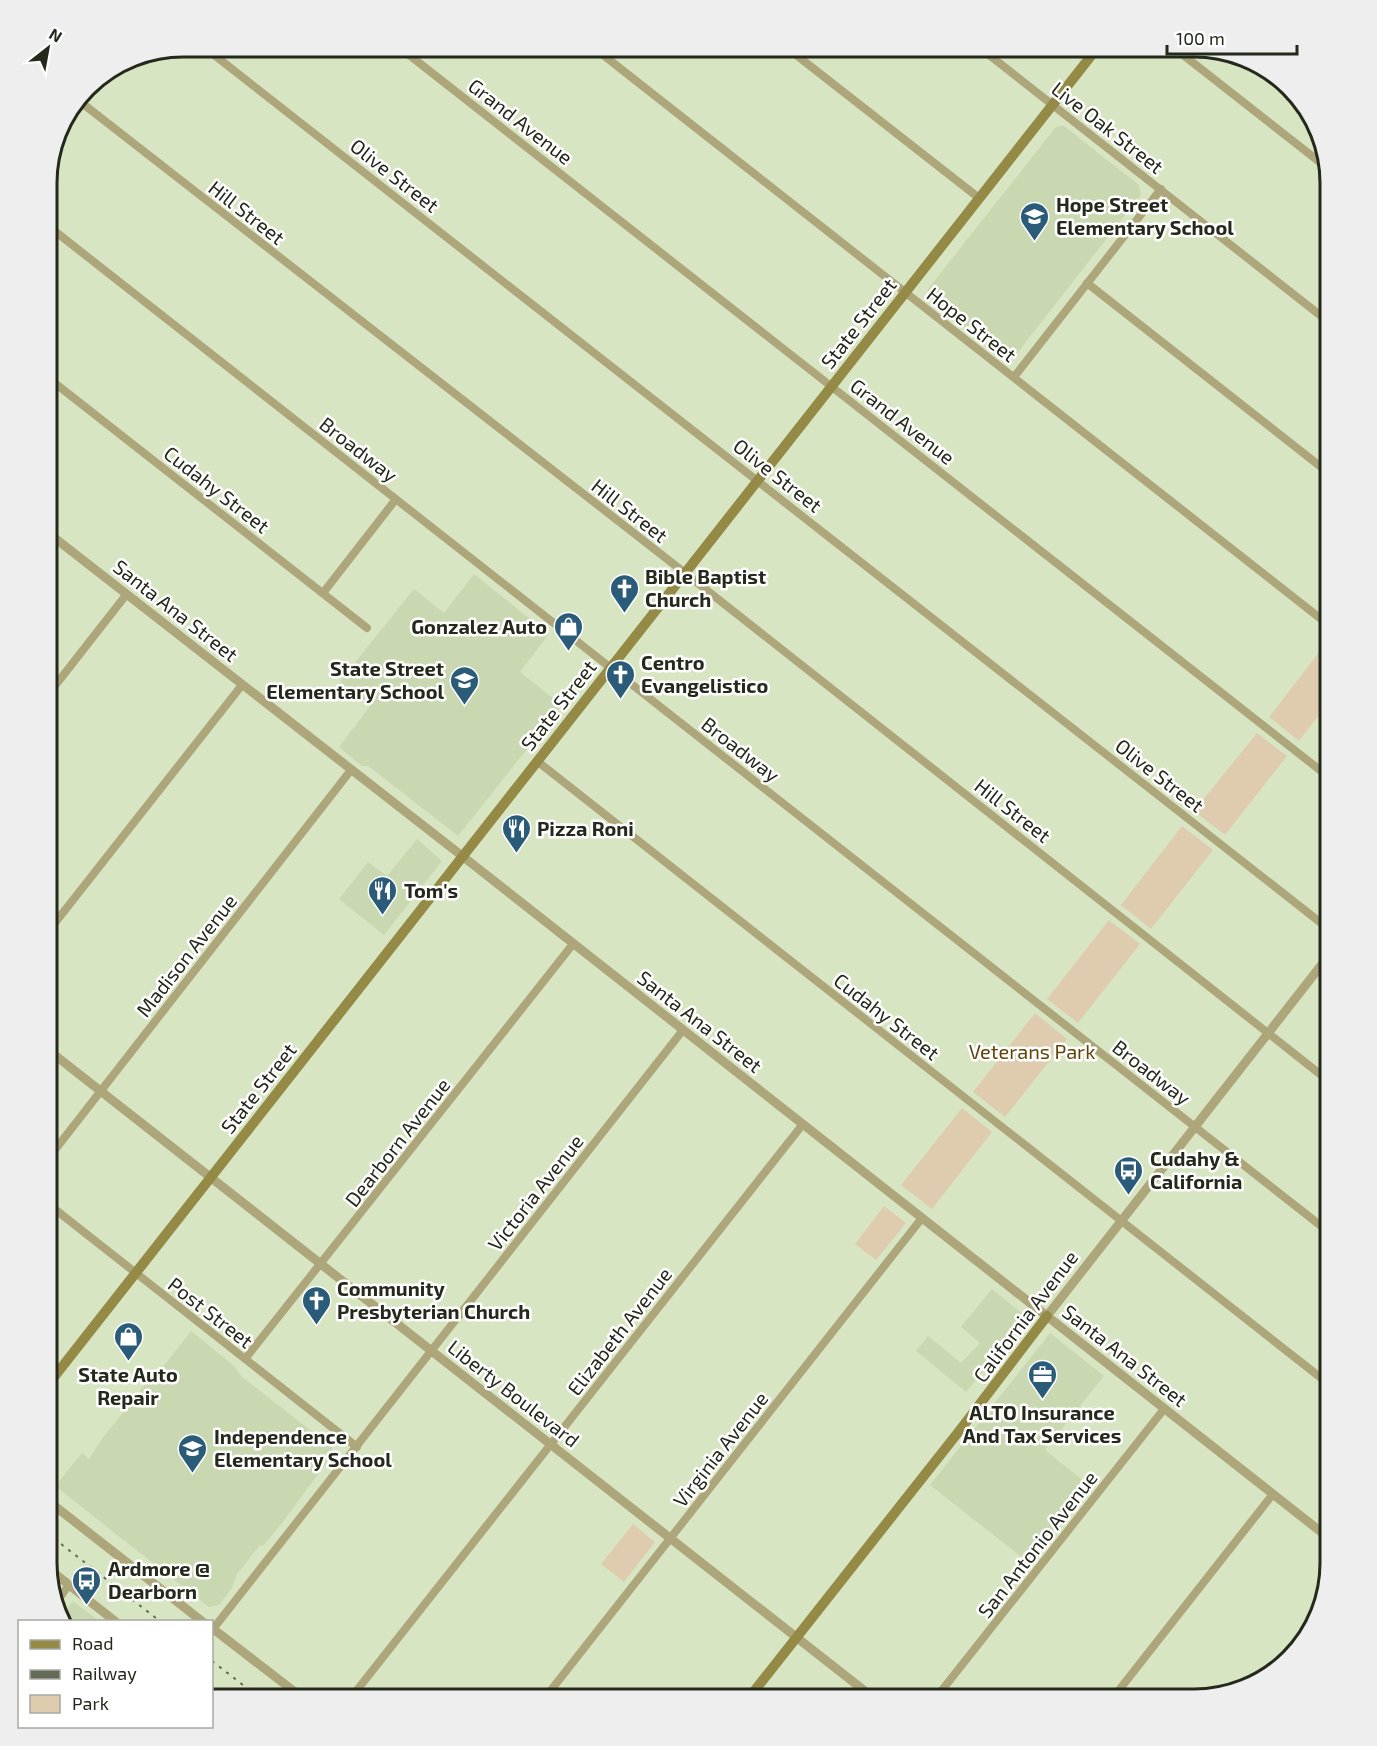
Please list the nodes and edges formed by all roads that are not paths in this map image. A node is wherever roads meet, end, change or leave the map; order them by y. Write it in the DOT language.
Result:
graph roads {
  1 [pos="218,57"];
  2 [pos="413,57"];
  3 [pos="606,57"];
  4 [pos="799,57"];
  5 [pos="992,57"];
  6 [pos="1090,57"];
  7 [pos="1186,57"];
  8 [pos="84,105"];
  9 [pos="1053,105"];
  10 [pos="1318,161"];
  11 [pos="1161,189"];
  12 [pos="979,198"];
  13 [pos="57,233"];
  14 [pos="1088,283"];
  15 [pos="905,292"];
  16 [pos="1320,315"];
  17 [pos="1014,377"];
  18 [pos="57,385"];
  19 [pos="832,386"];
  20 [pos="1320,466"];
  21 [pos="758,481"];
  22 [pos="396,499"];
  23 [pos="57,540"];
  24 [pos="685,573"];
  25 [pos="323,593"];
  26 [pos="126,595"];
  27 [pos="1320,618"];
  28 [pos="367,628"];
  29 [pos="611,668"];
  30 [pos="57,683"];
  31 [pos="242,685"];
  32 [pos="537,761"];
  33 [pos="351,770"];
  34 [pos="1320,770"];
  35 [pos="462,856"];
  36 [pos="57,920"];
  37 [pos="1320,922"];
  38 [pos="573,945"];
  39 [pos="1320,967"];
  40 [pos="683,1030"];
  41 [pos="1268,1033"];
  42 [pos="57,1057"];
  43 [pos="1320,1074"];
  44 [pos="101,1091"];
  45 [pos="803,1124"];
  46 [pos="1195,1127"];
  47 [pos="57,1147"];
  48 [pos="211,1177"];
  49 [pos="57,1211"];
  50 [pos="922,1218"];
  51 [pos="1122,1221"];
  52 [pos="1320,1225"];
  53 [pos="321,1264"];
  54 [pos="135,1274"];
  55 [pos="1047,1316"];
  56 [pos="431,1351"];
  57 [pos="245,1359"];
  58 [pos="57,1372"];
  59 [pos="1320,1377"];
  60 [pos="1164,1409"];
  61 [pos="550,1444"];
  62 [pos="357,1447"];
  63 [pos="1273,1494"];
  64 [pos="57,1509"];
  65 [pos="1320,1531"];
  66 [pos="670,1538"];
  67 [pos="58,1577"];
  68 [pos="69,1586"];
  69 [pos="61,1596"];
  70 [pos="113,1620"];
  71 [pos="200,1620"];
  72 [pos="213,1628"];
  73 [pos="213,1630"];
  74 [pos="796,1637"];
  75 [pos="290,1689"];
  76 [pos="359,1689"];
  77 [pos="553,1689"];
  78 [pos="756,1689"];
  79 [pos="861,1689"];
  80 [pos="944,1689"];
  81 [pos="1121,1689"];
  1 -- 21 [label="street, Olive Street"];
  2 -- 19 [label="street, Grand Avenue"];
  3 -- 15 [label="street, Hope Street"];
  4 -- 12 [label="street"];
  5 -- 9 [label="street, Live Oak Street"];
  6 -- 9 [label="main road, State Street"];
  7 -- 10 [label="street"];
  8 -- 24 [label="street, Hill Street"];
  9 -- 11 [label="street, Live Oak Street"];
  9 -- 12 [label="main road, State Street"];
  11 -- 14 [label="street"];
  11 -- 16 [label="street, Live Oak Street"];
  12 -- 15 [label="main road, State Street"];
  13 -- 22 [label="street, Broadway"];
  14 -- 17 [label="street"];
  14 -- 20 [label="street"];
  15 -- 17 [label="street, Hope Street"];
  15 -- 19 [label="main road, State Street"];
  17 -- 27 [label="street, Hope Street"];
  18 -- 25 [label="street, Cudahy Street"];
  19 -- 21 [label="main road, State Street"];
  19 -- 34 [label="street, Grand Avenue"];
  21 -- 24 [label="main road, State Street"];
  21 -- 37 [label="street, Olive Street"];
  22 -- 25 [label="street"];
  22 -- 29 [label="street, Broadway"];
  23 -- 26 [label="street, Santa Ana Street"];
  24 -- 29 [label="main road, State Street"];
  24 -- 41 [label="street, Hill Street"];
  25 -- 28 [label="street, Cudahy Street"];
  26 -- 30 [label="street"];
  26 -- 31 [label="street, Santa Ana Street"];
  29 -- 32 [label="main road, State Street"];
  29 -- 46 [label="street, Broadway"];
  31 -- 33 [label="street, Santa Ana Street"];
  31 -- 36 [label="street"];
  32 -- 35 [label="main road, State Street"];
  32 -- 51 [label="street, Cudahy Street"];
  33 -- 35 [label="street, Santa Ana Street"];
  33 -- 44 [label="street, Madison Avenue"];
  35 -- 38 [label="street, Santa Ana Street"];
  35 -- 48 [label="main road, State Street"];
  38 -- 40 [label="street, Santa Ana Street"];
  38 -- 53 [label="street, Dearborn Avenue"];
  39 -- 41 [label="street, California Avenue"];
  40 -- 45 [label="street, Santa Ana Street"];
  40 -- 56 [label="street, Victoria Avenue"];
  41 -- 43 [label="street, Hill Street"];
  41 -- 46 [label="street, California Avenue"];
  42 -- 44 [label="street, Liberty Boulevard"];
  44 -- 47 [label="street, Madison Avenue"];
  44 -- 48 [label="street, Liberty Boulevard"];
  45 -- 50 [label="street, Santa Ana Street"];
  45 -- 61 [label="street, Elizabeth Avenue"];
  46 -- 51 [label="street, California Avenue"];
  46 -- 52 [label="street, Broadway"];
  48 -- 53 [label="street, Liberty Boulevard"];
  48 -- 54 [label="main road, State Street"];
  49 -- 54 [label="street, Post Street"];
  50 -- 55 [label="street, Santa Ana Street"];
  50 -- 66 [label="street, Virginia Avenue"];
  51 -- 55 [label="street, California Avenue"];
  51 -- 59 [label="street, Cudahy Street"];
  53 -- 56 [label="street, Liberty Boulevard"];
  53 -- 57 [label="street, Dearborn Avenue"];
  54 -- 57 [label="street, Post Street"];
  54 -- 58 [label="main road, State Street"];
  55 -- 60 [label="street, Santa Ana Street"];
  55 -- 74 [label="main road, California Avenue"];
  56 -- 61 [label="street, Liberty Boulevard"];
  56 -- 62 [label="street, Victoria Avenue"];
  57 -- 62 [label="street, Post Street"];
  60 -- 63 [label="street, Santa Ana Street"];
  60 -- 80 [label="street, San Antonio Avenue"];
  61 -- 66 [label="street, Liberty Boulevard"];
  61 -- 76 [label="street, Elizabeth Avenue"];
  62 -- 72 [label="street, Victoria Avenue"];
  63 -- 65 [label="street, Santa Ana Street"];
  63 -- 81 [label="street"];
  64 -- 71 [label="street"];
  66 -- 74 [label="street, Liberty Boulevard"];
  66 -- 77 [label="street, Virginia Avenue"];
  67 -- 68 [label="street"];
  68 -- 69 [label="street"];
  68 -- 70 [label="street"];
  73 -- 75 [label="street"];
  74 -- 78 [label="main road, California Avenue"];
  74 -- 79 [label="street, Liberty Boulevard"];
}
